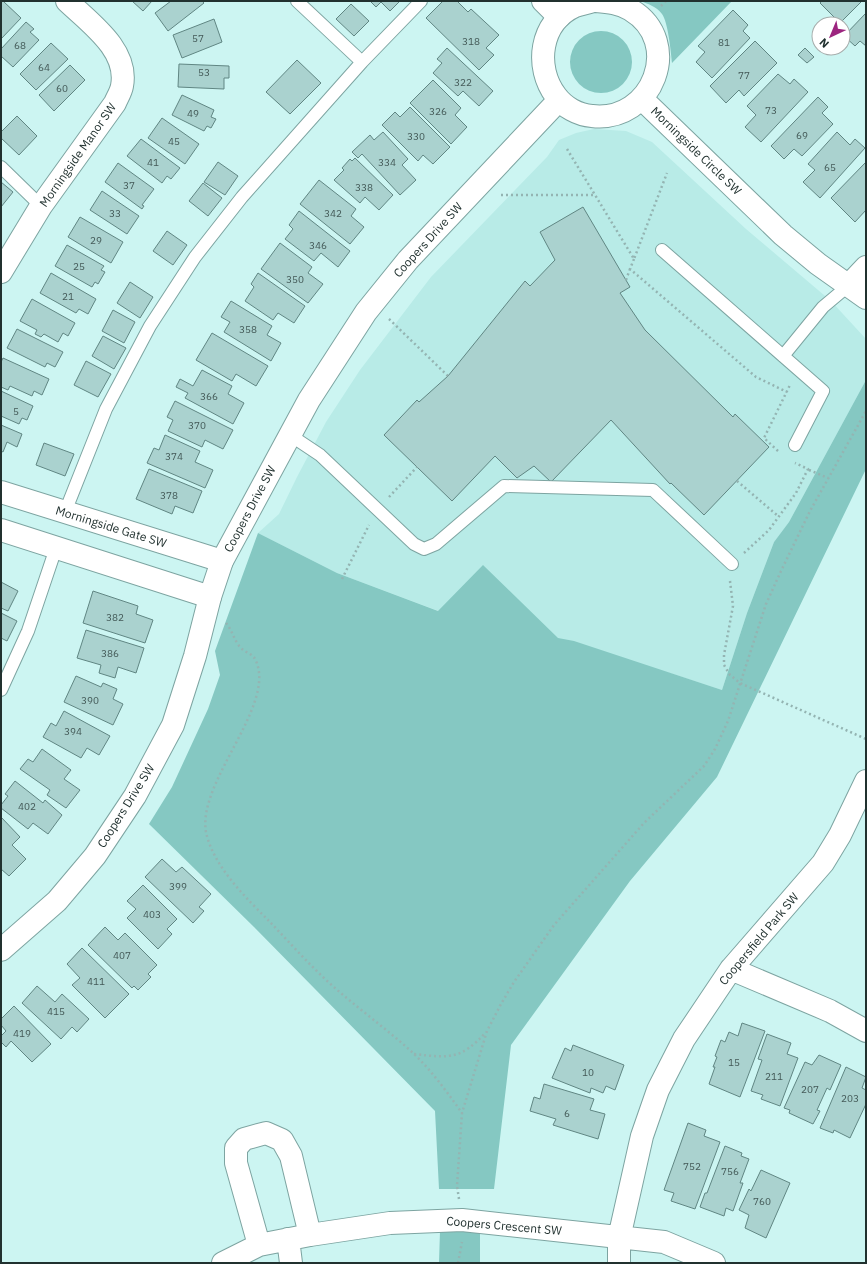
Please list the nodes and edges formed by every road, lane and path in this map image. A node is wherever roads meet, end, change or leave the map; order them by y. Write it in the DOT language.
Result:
graph roads {
  1 [pos="67,1"];
  2 [pos="297,1"];
  3 [pos="421,1"];
  4 [pos="543,1"];
  5 [pos="594,1"];
  6 [pos="559,17"];
  7 [pos="362,62"];
  8 [pos="642,99"];
  9 [pos="559,100"];
  10 [pos="567,149"];
  11 [pos="1,167"];
  12 [pos="667,173"];
  13 [pos="468,195"];
  14 [pos="594,195"];
  15 [pos="41,206"];
  16 [pos="662,250"];
  17 [pos="634,259"];
  18 [pos="866,268"];
  19 [pos="630,269"];
  20 [pos="1,272"];
  21 [pos="626,280"];
  22 [pos="842,281"];
  23 [pos="866,298"];
  24 [pos="373,304"];
  25 [pos="783,356"];
  26 [pos="448,376"];
  27 [pos="866,411"];
  28 [pos="290,435"];
  29 [pos="796,445"];
  30 [pos="783,455"];
  31 [pos="788,459"];
  32 [pos="808,469"];
  33 [pos="828,478"];
  34 [pos="737,481"];
  35 [pos="1,492"];
  36 [pos="65,512"];
  37 [pos="778,516"];
  38 [pos="1,530"];
  39 [pos="56,548"];
  40 [pos="222,561"];
  41 [pos="732,564"];
  42 [pos="210,597"];
  43 [pos="204,619"];
  44 [pos="740,682"];
  45 [pos="1,690"];
  46 [pos="866,739"];
  47 [pos="866,781"];
  48 [pos="1,950"];
  49 [pos="731,969"];
  50 [pos="487,1031"];
  51 [pos="866,1031"];
  52 [pos="413,1054"];
  53 [pos="462,1113"];
  54 [pos="457,1186"];
  55 [pos="310,1234"];
  56 [pos="619,1238"];
  57 [pos="288,1239"];
  58 [pos="259,1245"];
  59 [pos="223,1263"];
  60 [pos="291,1263"];
  61 [pos="619,1263"];
  62 [pos="714,1263"];
  1 -- 15 [label="street, Morningside Manor SW"];
  2 -- 7 [label="lane"];
  3 -- 7 [label="lane"];
  4 -- 6 [label="street"];
  5 -- 6 [label="street"];
  5 -- 8 [label="street"];
  6 -- 9 [label="street, Morningside Circle SW"];
  7 -- 36 [label="lane"];
  8 -- 9 [label="street, Morningside Circle SW"];
  8 -- 22 [label="street, Morningside Circle SW"];
  9 -- 13 [label="street, Coopers Drive SW"];
  10 -- 14 [label="path"];
  11 -- 15 [label="lane"];
  12 -- 17 [label="path"];
  13 -- 14 [label="path"];
  13 -- 24 [label="street, Coopers Drive SW"];
  14 -- 17 [label="path"];
  15 -- 20 [label="street, Morningside Manor SW"];
  16 -- 25 [label="lane"];
  17 -- 19 [label="path"];
  18 -- 22 [label="street"];
  19 -- 21 [label="path"];
  19 -- 30 [label="path"];
  22 -- 23 [label="street, Morningside Circle SW"];
  22 -- 25 [label="lane"];
  24 -- 26 [label="path"];
  24 -- 28 [label="street, Coopers Drive SW"];
  25 -- 29 [label="lane"];
  27 -- 33 [label="path"];
  28 -- 40 [label="street, Coopers Drive SW"];
  28 -- 41 [label="lane"];
  31 -- 32 [label="path"];
  32 -- 33 [label="path"];
  32 -- 37 [label="path"];
  33 -- 44 [label="path"];
  34 -- 37 [label="path"];
  35 -- 36 [label="street, Morningside Gate SW"];
  36 -- 40 [label="street, Morningside Gate SW"];
  37 -- 41 [label="path"];
  38 -- 39 [label="street"];
  39 -- 42 [label="street"];
  39 -- 45 [label="lane"];
  40 -- 42 [label="street, Coopers Drive SW"];
  41 -- 44 [label="path"];
  42 -- 43 [label="street, Coopers Drive SW"];
  43 -- 48 [label="street, Coopers Drive SW"];
  43 -- 52 [label="path"];
  44 -- 46 [label="path"];
  44 -- 50 [label="path"];
  47 -- 49 [label="street, Coopersfield Park SW"];
  49 -- 51 [label="street"];
  49 -- 56 [label="street, Coopersfield Park SW"];
  50 -- 52 [label="path"];
  50 -- 53 [label="path"];
  52 -- 53 [label="path"];
  53 -- 54 [label="path"];
  55 -- 56 [label="street, Coopers Crescent SW"];
  55 -- 57 [label="street, Coopers Crescent SW"];
  55 -- 58 [label="street"];
  56 -- 61 [label="street, Coopersfield Park SW"];
  56 -- 62 [label="street, Coopers Crescent SW"];
  57 -- 58 [label="street, Coopers Crescent SW"];
  57 -- 60 [label="street"];
  58 -- 59 [label="street, Coopers Crescent SW"];
}
